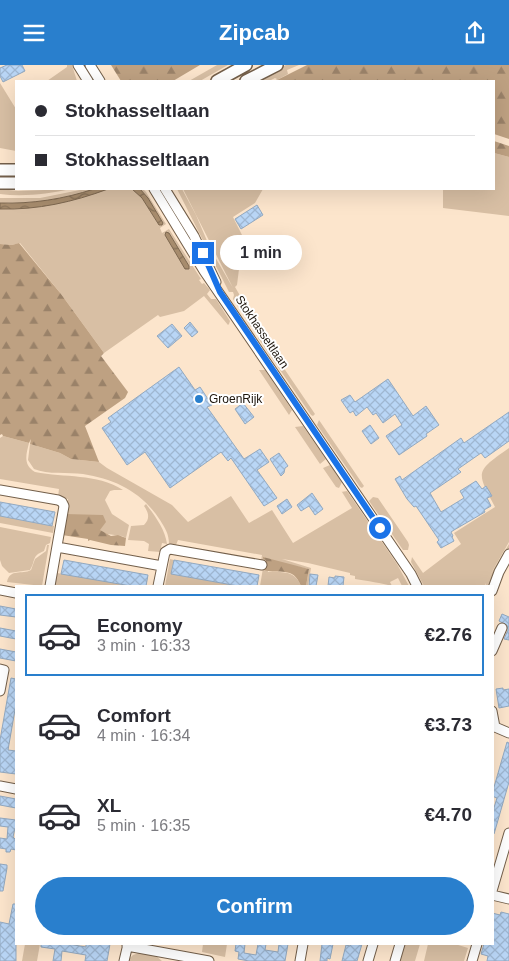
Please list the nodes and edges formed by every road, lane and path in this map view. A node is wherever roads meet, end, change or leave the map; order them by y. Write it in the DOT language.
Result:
graph roads {
  1 [pos="78,65"];
  2 [pos="90,65"];
  3 [pos="246,65"];
  4 [pos="277,65"];
  5 [pos="87,80"];
  6 [pos="99,80"];
  7 [pos="220,80"];
  8 [pos="248,80"];
  9 [pos="0,170"];
  10 [pos="15,170"];
  11 [pos="0,183"];
  12 [pos="15,183"];
  13 [pos="155,190"];
  14 [pos="166,190"];
  15 [pos="220,292"];
  16 [pos="0,490"];
  17 [pos="57,547"];
  18 [pos="509,554"];
  19 [pos="262,565"];
  20 [pos="162,566"];
  21 [pos="50,585"];
  22 [pos="158,585"];
  23 [pos="416,585"];
  24 [pos="494,586"];
  25 [pos="0,590"];
  26 [pos="15,593"];
  27 [pos="502,628"];
  28 [pos="494,646"];
  29 [pos="0,669"];
  30 [pos="0,691"];
  31 [pos="494,722"];
  32 [pos="509,733"];
  33 [pos="0,786"];
  34 [pos="15,789"];
  35 [pos="509,833"];
  36 [pos="494,886"];
  37 [pos="494,894"];
  38 [pos="509,899"];
  39 [pos="127,945"];
  40 [pos="303,945"];
  41 [pos="373,945"];
  42 [pos="400,945"];
  43 [pos="477,945"];
  44 [pos="172,958"];
  45 [pos="124,961"];
  46 [pos="209,961"];
  47 [pos="300,961"];
  48 [pos="368,961"];
  49 [pos="395,961"];
  50 [pos="472,961"];
  1 -- 5 [label="street"];
  2 -- 6 [label="street"];
  3 -- 7 [label="main road"];
  4 -- 8 [label="main road"];
  9 -- 10 [label="main road"];
  11 -- 12 [label="main road"];
  13 -- 15 [label="street, Stokhasseltlaan"];
  14 -- 15 [label="street, Stokhasseltlaan"];
  15 -- 23 [label="street, Stokhasseltlaan"];
  16 -- 17 [label="street"];
  17 -- 20 [label="street"];
  17 -- 21 [label="street"];
  18 -- 24 [label="street"];
  19 -- 20 [label="street"];
  20 -- 22 [label="street"];
  25 -- 26 [label="street"];
  27 -- 28 [label="street"];
  29 -- 30 [label="street"];
  31 -- 32 [label="street"];
  33 -- 34 [label="street"];
  35 -- 36 [label="street"];
  37 -- 38 [label="street"];
  39 -- 44 [label="street"];
  39 -- 45 [label="street"];
  40 -- 47 [label="street"];
  41 -- 48 [label="street"];
  42 -- 49 [label="street"];
  43 -- 50 [label="street"];
  44 -- 46 [label="street"];
}
